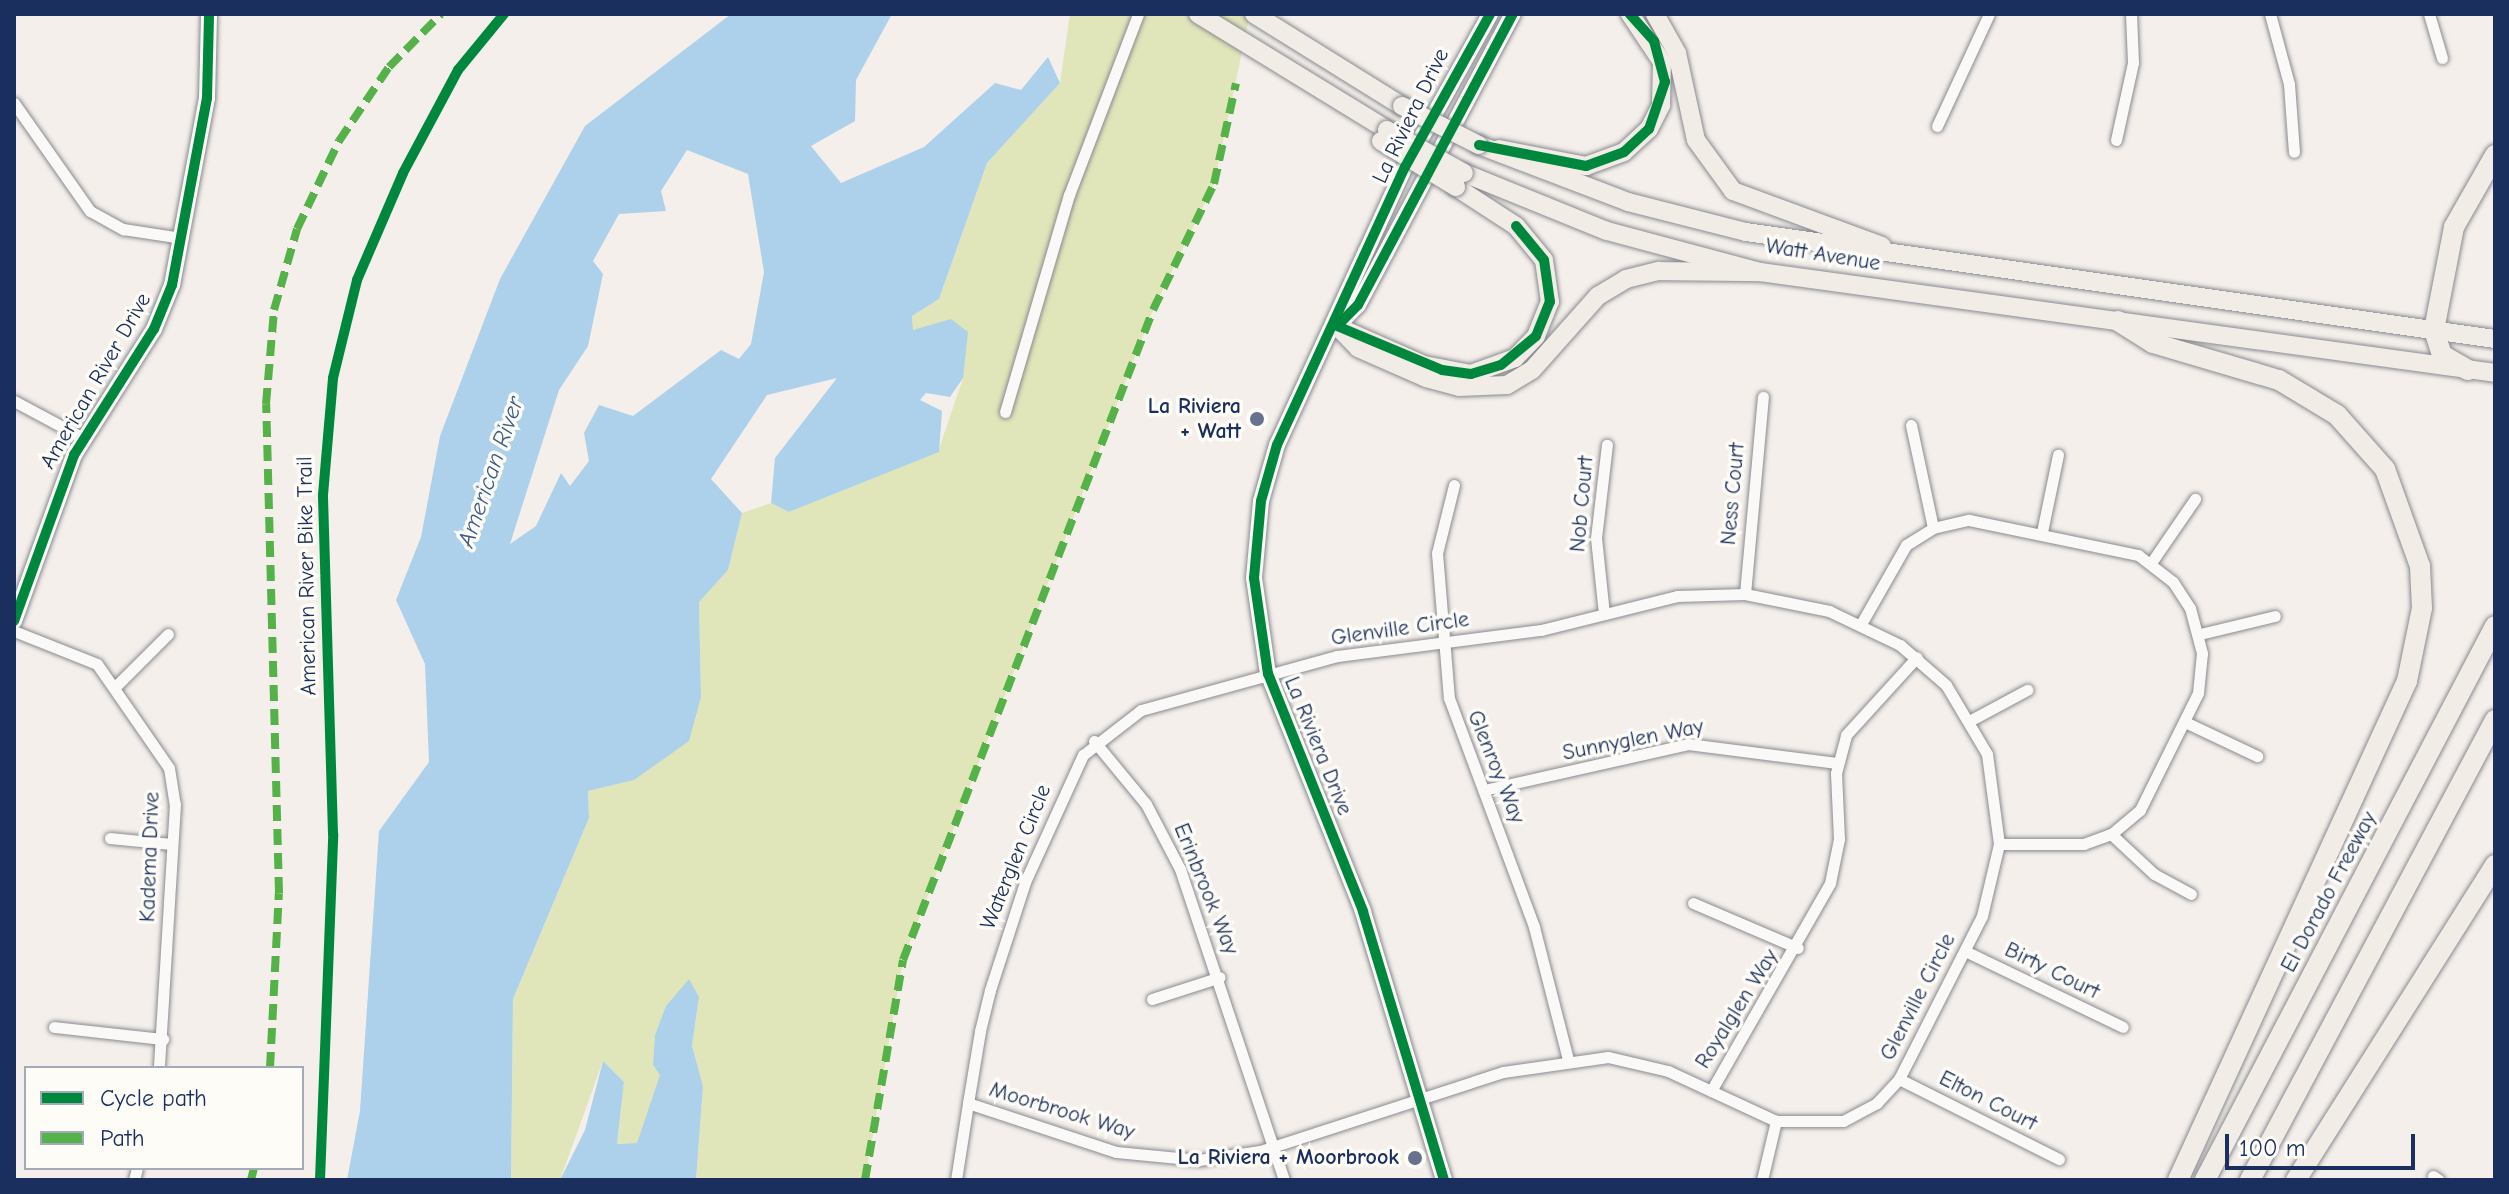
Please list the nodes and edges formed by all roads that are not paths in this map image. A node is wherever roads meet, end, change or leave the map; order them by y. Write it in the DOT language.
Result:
graph roads {
  1 [pos="209,14"];
  2 [pos="1138,14"];
  3 [pos="1198,14"];
  4 [pos="1490,14"];
  5 [pos="1513,14"];
  6 [pos="1630,14"];
  7 [pos="1655,14"];
  8 [pos="1989,14"];
  9 [pos="2131,14"];
  10 [pos="2270,14"];
  11 [pos="2429,14"];
  12 [pos="1256,15"];
  13 [pos="2442,58"];
  14 [pos="14,103"];
  15 [pos="1937,126"];
  16 [pos="2116,140"];
  17 [pos="1479,145"];
  18 [pos="2294,152"];
  19 [pos="2495,155"];
  20 [pos="1460,180"];
  21 [pos="182,238"];
  22 [pos="1910,254"];
  23 [pos="1760,272"];
  24 [pos="2118,321"];
  25 [pos="1337,326"];
  26 [pos="2434,330"];
  27 [pos="2495,339"];
  28 [pos="2468,370"];
  29 [pos="2495,373"];
  30 [pos="1763,397"];
  31 [pos="14,401"];
  32 [pos="1005,412"];
  33 [pos="1911,425"];
  34 [pos="83,438"];
  35 [pos="1607,445"];
  36 [pos="2058,455"];
  37 [pos="1454,485"];
  38 [pos="2195,499"];
  39 [pos="1933,528"];
  40 [pos="2042,532"];
  41 [pos="2151,563"];
  42 [pos="1745,594"];
  43 [pos="1604,614"];
  44 [pos="2275,616"];
  45 [pos="14,621"];
  46 [pos="1861,624"];
  47 [pos="2495,626"];
  48 [pos="14,631"];
  49 [pos="168,634"];
  50 [pos="2200,634"];
  51 [pos="1441,642"];
  52 [pos="1917,657"];
  53 [pos="1268,674"];
  54 [pos="117,685"];
  55 [pos="2027,690"];
  56 [pos="1971,720"];
  57 [pos="2495,720"];
  58 [pos="2185,722"];
  59 [pos="1094,741"];
  60 [pos="2257,756"];
  61 [pos="1837,763"];
  62 [pos="1484,790"];
  63 [pos="2111,834"];
  64 [pos="110,838"];
  65 [pos="171,844"];
  66 [pos="1999,844"];
  67 [pos="2495,865"];
  68 [pos="2191,894"];
  69 [pos="1693,903"];
  70 [pos="1798,948"];
  71 [pos="1965,951"];
  72 [pos="1220,977"];
  73 [pos="1152,999"];
  74 [pos="54,1027"];
  75 [pos="2123,1027"];
  76 [pos="163,1039"];
  77 [pos="1568,1059"];
  78 [pos="159,1066"];
  79 [pos="1899,1079"];
  80 [pos="1711,1091"];
  81 [pos="1423,1098"];
  82 [pos="968,1103"];
  83 [pos="1776,1121"];
  84 [pos="1275,1146"];
  85 [pos="2059,1159"];
  86 [pos="956,1180"];
  87 [pos="1284,1180"];
  88 [pos="1444,1180"];
  89 [pos="1762,1180"];
  90 [pos="2178,1180"];
  91 [pos="2205,1180"];
  92 [pos="2250,1180"];
  93 [pos="2296,1180"];
  1 -- 21 [label="street, American River Drive"];
  2 -- 32 [label="street"];
  3 -- 20 [label="main road, bridge"];
  4 -- 25 [label="street, La Riviera Drive"];
  5 -- 25 [label="street, La Riviera Drive"];
  6 -- 17 [label="main road"];
  7 -- 22 [label="main road"];
  8 -- 15 [label="street"];
  9 -- 16 [label="street"];
  10 -- 18 [label="street"];
  11 -- 13 [label="street"];
  12 -- 17 [label="main road, Watt Avenue, bridge"];
  14 -- 21 [label="street"];
  17 -- 22 [label="main road, Watt Avenue"];
  19 -- 26 [label="highway"];
  20 -- 23 [label="main road, Watt Avenue"];
  20 -- 25 [label="main road"];
  21 -- 34 [label="street, American River Drive"];
  22 -- 26 [label="main road, Watt Avenue"];
  23 -- 24 [label="main road, Watt Avenue"];
  23 -- 25 [label="main road"];
  24 -- 28 [label="main road, Watt Avenue"];
  24 -- 90 [label="highway"];
  25 -- 53 [label="street, La Riviera Drive"];
  26 -- 27 [label="main road, Watt Avenue"];
  26 -- 28 [label="highway"];
  28 -- 29 [label="main road, Watt Avenue"];
  30 -- 42 [label="street, Ness Court"];
  31 -- 34 [label="street"];
  33 -- 39 [label="street"];
  34 -- 45 [label="street, American River Drive"];
  35 -- 43 [label="street, Nob Court"];
  36 -- 40 [label="street"];
  37 -- 51 [label="street, Glenroy Way"];
  38 -- 41 [label="street"];
  39 -- 40 [label="street"];
  39 -- 46 [label="street"];
  40 -- 41 [label="street"];
  41 -- 50 [label="street"];
  42 -- 43 [label="street, Glenville Circle"];
  42 -- 46 [label="street, Glenville Circle"];
  43 -- 51 [label="street, Glenville Circle"];
  44 -- 50 [label="street"];
  46 -- 52 [label="street, Glenville Circle"];
  47 -- 91 [label="highway, El Dorado Freeway"];
  48 -- 54 [label="street, Kadema Drive"];
  49 -- 54 [label="street"];
  50 -- 58 [label="street"];
  51 -- 53 [label="street, Glenville Circle"];
  51 -- 62 [label="street, Glenroy Way"];
  52 -- 56 [label="street, Glenville Circle"];
  52 -- 61 [label="street, Royalglen Way"];
  53 -- 59 [label="street, Waterglen Circle"];
  53 -- 81 [label="street, La Riviera Drive"];
  54 -- 65 [label="street, Kadema Drive"];
  55 -- 56 [label="street"];
  56 -- 66 [label="street, Glenville Circle"];
  57 -- 92 [label="highway"];
  58 -- 60 [label="street"];
  58 -- 63 [label="street"];
  59 -- 72 [label="street, Erinbrook Way"];
  59 -- 82 [label="street, Waterglen Circle"];
  61 -- 62 [label="street, Sunnyglen Way"];
  61 -- 70 [label="street, Royalglen Way"];
  62 -- 77 [label="street, Glenroy Way"];
  63 -- 66 [label="street"];
  63 -- 68 [label="street"];
  64 -- 65 [label="street"];
  65 -- 76 [label="street, Kadema Drive"];
  66 -- 71 [label="street, Glenville Circle"];
  67 -- 93 [label="highway"];
  69 -- 70 [label="street, Royalglen Way"];
  70 -- 80 [label="street, Royalglen Way"];
  71 -- 75 [label="street, Birty Court"];
  71 -- 79 [label="street, Glenville Circle"];
  72 -- 73 [label="street, Erinbrook Way"];
  72 -- 84 [label="street, Erinbrook Way"];
  74 -- 76 [label="street"];
  76 -- 78 [label="street, Kadema Drive"];
  77 -- 80 [label="street, Glenville Circle"];
  77 -- 81 [label="street, Glenville Circle"];
  79 -- 83 [label="street, Glenville Circle"];
  79 -- 85 [label="street, Elton Court"];
  80 -- 83 [label="street, Glenville Circle"];
  81 -- 84 [label="street, Moorbrook Way"];
  81 -- 88 [label="street, La Riviera Drive"];
  82 -- 84 [label="street, Moorbrook Way"];
  82 -- 86 [label="street, Waterglen Circle"];
  83 -- 89 [label="street"];
  84 -- 87 [label="street, Erinbrook Way"];
}
